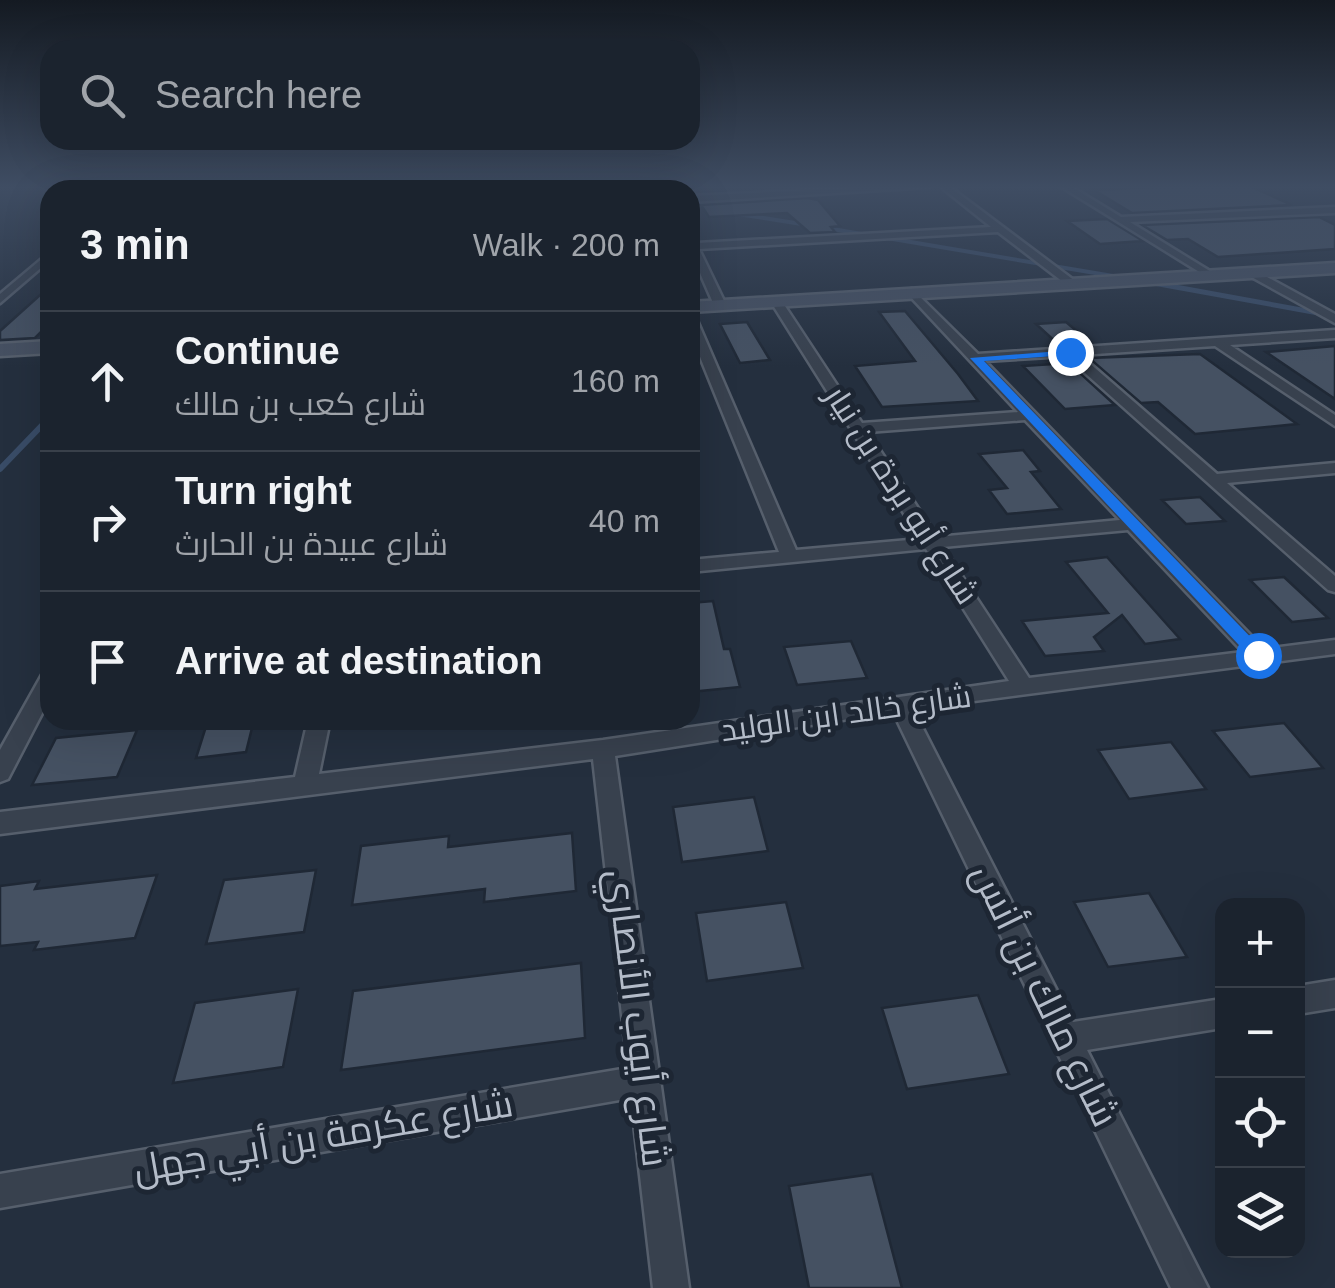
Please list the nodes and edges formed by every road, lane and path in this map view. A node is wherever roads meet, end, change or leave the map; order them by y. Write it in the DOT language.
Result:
graph roads {
  1 [pos="1024,247"];
  2 [pos="1163,247"];
  3 [pos="700,260"];
  4 [pos="40,265"];
  5 [pos="1335,268"];
  6 [pos="1252,272"];
  7 [pos="1209,275"];
  8 [pos="1071,283"];
  9 [pos="912,292"];
  10 [pos="0,300"];
  11 [pos="777,302"];
  12 [pos="720,306"];
  13 [pos="700,307"];
  14 [pos="1335,319"];
  15 [pos="1335,334"];
  16 [pos="700,342"];
  17 [pos="1218,342"];
  18 [pos="40,348"];
  19 [pos="0,350"];
  20 [pos="1070,352"];
  21 [pos="976,358"];
  22 [pos="1030,415"];
  23 [pos="1335,422"];
  24 [pos="860,428"];
  25 [pos="1335,468"];
  26 [pos="1214,479"];
  27 [pos="1133,524"];
  28 [pos="933,543"];
  29 [pos="790,556"];
  30 [pos="700,565"];
  31 [pos="1335,586"];
  32 [pos="1335,646"];
  33 [pos="1258,655"];
  34 [pos="1024,688"];
  35 [pos="40,697"];
  36 [pos="899,703"];
  37 [pos="317,730"];
  38 [pos="603,749"];
  39 [pos="0,772"];
  40 [pos="305,784"];
  41 [pos="0,823"];
  42 [pos="1335,994"];
  43 [pos="1305,999"];
  44 [pos="1215,1013"];
  45 [pos="1066,1038"];
  46 [pos="646,1080"];
  47 [pos="0,1191"];
  48 [pos="671,1288"];
  49 [pos="1190,1288"];
  1 -- 8 [label="street"];
  2 -- 7 [label="street"];
  3 -- 12 [label="street"];
  4 -- 10 [label="street"];
  5 -- 6 [label="street"];
  6 -- 7 [label="street"];
  6 -- 14 [label="street"];
  7 -- 8 [label="street"];
  8 -- 9 [label="street"];
  9 -- 11 [label="street"];
  9 -- 21 [label="street"];
  11 -- 12 [label="street"];
  11 -- 24 [label="street, شارع أبو بردة بن نيار"];
  12 -- 13 [label="street"];
  15 -- 17 [label="street"];
  16 -- 29 [label="street"];
  17 -- 20 [label="street"];
  17 -- 23 [label="street"];
  18 -- 19 [label="street"];
  20 -- 21 [label="street"];
  20 -- 26 [label="street"];
  21 -- 22 [label="street"];
  22 -- 24 [label="street"];
  22 -- 27 [label="street"];
  24 -- 28 [label="street, شارع أبو بردة بن نيار"];
  25 -- 26 [label="street"];
  26 -- 31 [label="street"];
  27 -- 28 [label="street"];
  27 -- 33 [label="street"];
  28 -- 29 [label="street"];
  28 -- 34 [label="street, شارع أبو بردة بن نيار"];
  29 -- 30 [label="street"];
  32 -- 33 [label="street, شارع خالد ابن الوليد"];
  33 -- 34 [label="street, شارع خالد ابن الوليد"];
  34 -- 36 [label="street, شارع خالد ابن الوليد"];
  35 -- 39 [label="street"];
  36 -- 38 [label="street, شارع خالد ابن الوليد"];
  36 -- 45 [label="street, شارع مالك بن أنس"];
  37 -- 40 [label="street"];
  38 -- 40 [label="street, شارع خالد ابن الوليد"];
  38 -- 46 [label="street, شارع أيوب الأنصاري"];
  40 -- 41 [label="street, شارع خالد ابن الوليد"];
  42 -- 43 [label="street"];
  44 -- 45 [label="street"];
  45 -- 49 [label="street, شارع مالك بن أنس"];
  46 -- 47 [label="street, شارع عكرمة بن أبي جهل"];
  46 -- 48 [label="street, شارع أيوب الأنصاري"];
}
